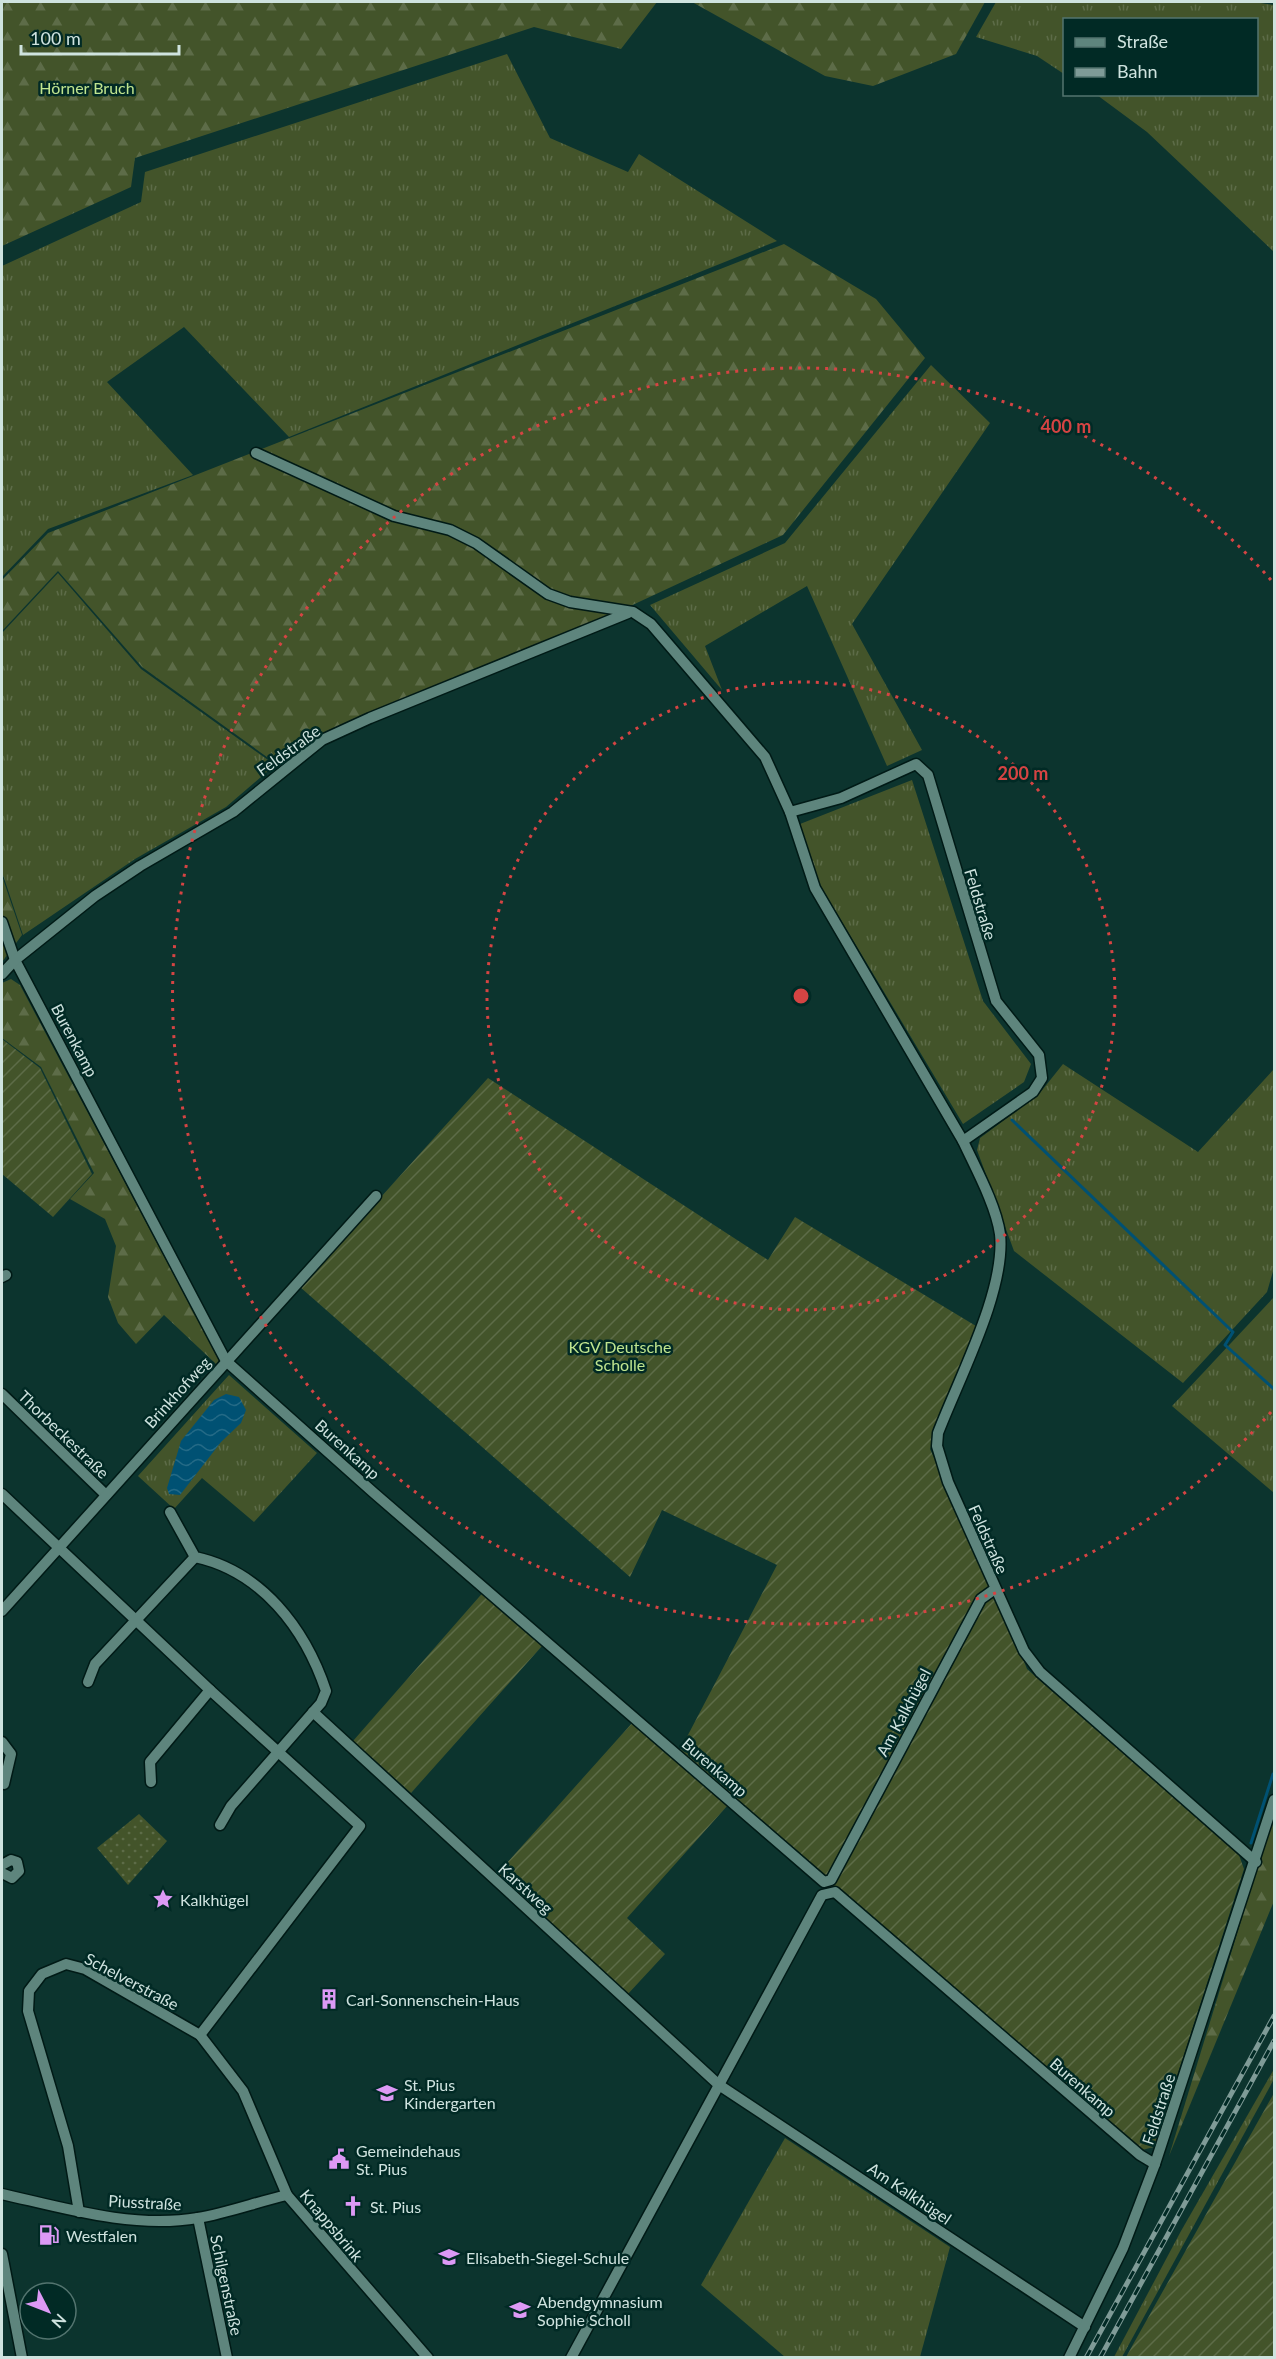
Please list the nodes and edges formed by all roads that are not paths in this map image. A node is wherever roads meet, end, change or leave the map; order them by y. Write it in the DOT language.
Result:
graph roads {
  1 [pos="256,453"];
  2 [pos="628,613"];
  3 [pos="790,812"];
  4 [pos="2,922"];
  5 [pos="15,960"];
  6 [pos="2,974"];
  7 [pos="963,1141"];
  8 [pos="376,1196"];
  9 [pos="226,1360"];
  10 [pos="2,1395"];
  11 [pos="2,1494"];
  12 [pos="106,1495"];
  13 [pos="170,1512"];
  14 [pos="57,1549"];
  15 [pos="195,1557"];
  16 [pos="995,1589"];
  17 [pos="2,1611"];
  18 [pos="134,1621"];
  19 [pos="88,1682"];
  20 [pos="210,1690"];
  21 [pos="313,1712"];
  22 [pos="2,1742"];
  23 [pos="279,1751"];
  24 [pos="151,1782"];
  25 [pos="4,1784"];
  26 [pos="1275,1800"];
  27 [pos="220,1825"];
  28 [pos="1256,1862"];
  29 [pos="826,1887"];
  30 [pos="200,2035"];
  31 [pos="719,2085"];
  32 [pos="1155,2164"];
  33 [pos="2,2194"];
  34 [pos="287,2195"];
  35 [pos="79,2212"];
  36 [pos="198,2218"];
  37 [pos="2,2254"];
  38 [pos="1085,2327"];
  39 [pos="22,2358"];
  40 [pos="227,2358"];
  41 [pos="428,2358"];
  42 [pos="571,2358"];
  43 [pos="1069,2358"];
  1 -- 2 [label="street, Feldstraße"];
  2 -- 3 [label="street, Feldstraße"];
  2 -- 5 [label="street, Feldstraße"];
  3 -- 7 [label="street, Feldstraße"];
  3 -- 7 [label="street, Feldstraße"];
  4 -- 5 [label="street, Burenkamp"];
  5 -- 6 [label="street, Feldstraße"];
  5 -- 9 [label="street, Burenkamp"];
  7 -- 16 [label="street, Feldstraße"];
  8 -- 9 [label="street, Brinkhofweg"];
  9 -- 12 [label="street, Brinkhofweg"];
  9 -- 29 [label="street, Burenkamp"];
  10 -- 12 [label="street, Thorbeckestraße"];
  11 -- 14 [label="street"];
  12 -- 14 [label="street, Brinkhofweg"];
  13 -- 15 [label="street"];
  14 -- 17 [label="street, Brinkhofweg"];
  14 -- 18 [label="street"];
  15 -- 18 [label="street"];
  15 -- 21 [label="street"];
  16 -- 28 [label="street, Feldstraße"];
  16 -- 29 [label="street, Am Kalkhügel"];
  18 -- 19 [label="street"];
  18 -- 20 [label="street"];
  20 -- 23 [label="street"];
  20 -- 24 [label="street"];
  21 -- 23 [label="street"];
  21 -- 31 [label="street, Karstweg"];
  22 -- 25 [label="street"];
  23 -- 27 [label="street"];
  23 -- 30 [label="street"];
  26 -- 28 [label="street, Feldstraße"];
  28 -- 32 [label="street, Feldstraße"];
  29 -- 31 [label="street, Am Kalkhügel"];
  29 -- 32 [label="street, Burenkamp"];
  30 -- 34 [label="street, Knappsbrink"];
  30 -- 35 [label="street, Schelverstraße"];
  31 -- 38 [label="street, Am Kalkhügel"];
  31 -- 42 [label="street, Am Kalkhügel"];
  32 -- 38 [label="street, Feldstraße"];
  33 -- 35 [label="street, Piusstraße"];
  34 -- 36 [label="street, Piusstraße"];
  34 -- 41 [label="street, Knappsbrink"];
  35 -- 36 [label="street, Piusstraße"];
  36 -- 40 [label="street, Schilgenstraße"];
  37 -- 39 [label="street"];
  38 -- 43 [label="street, Feldstraße"];
}
